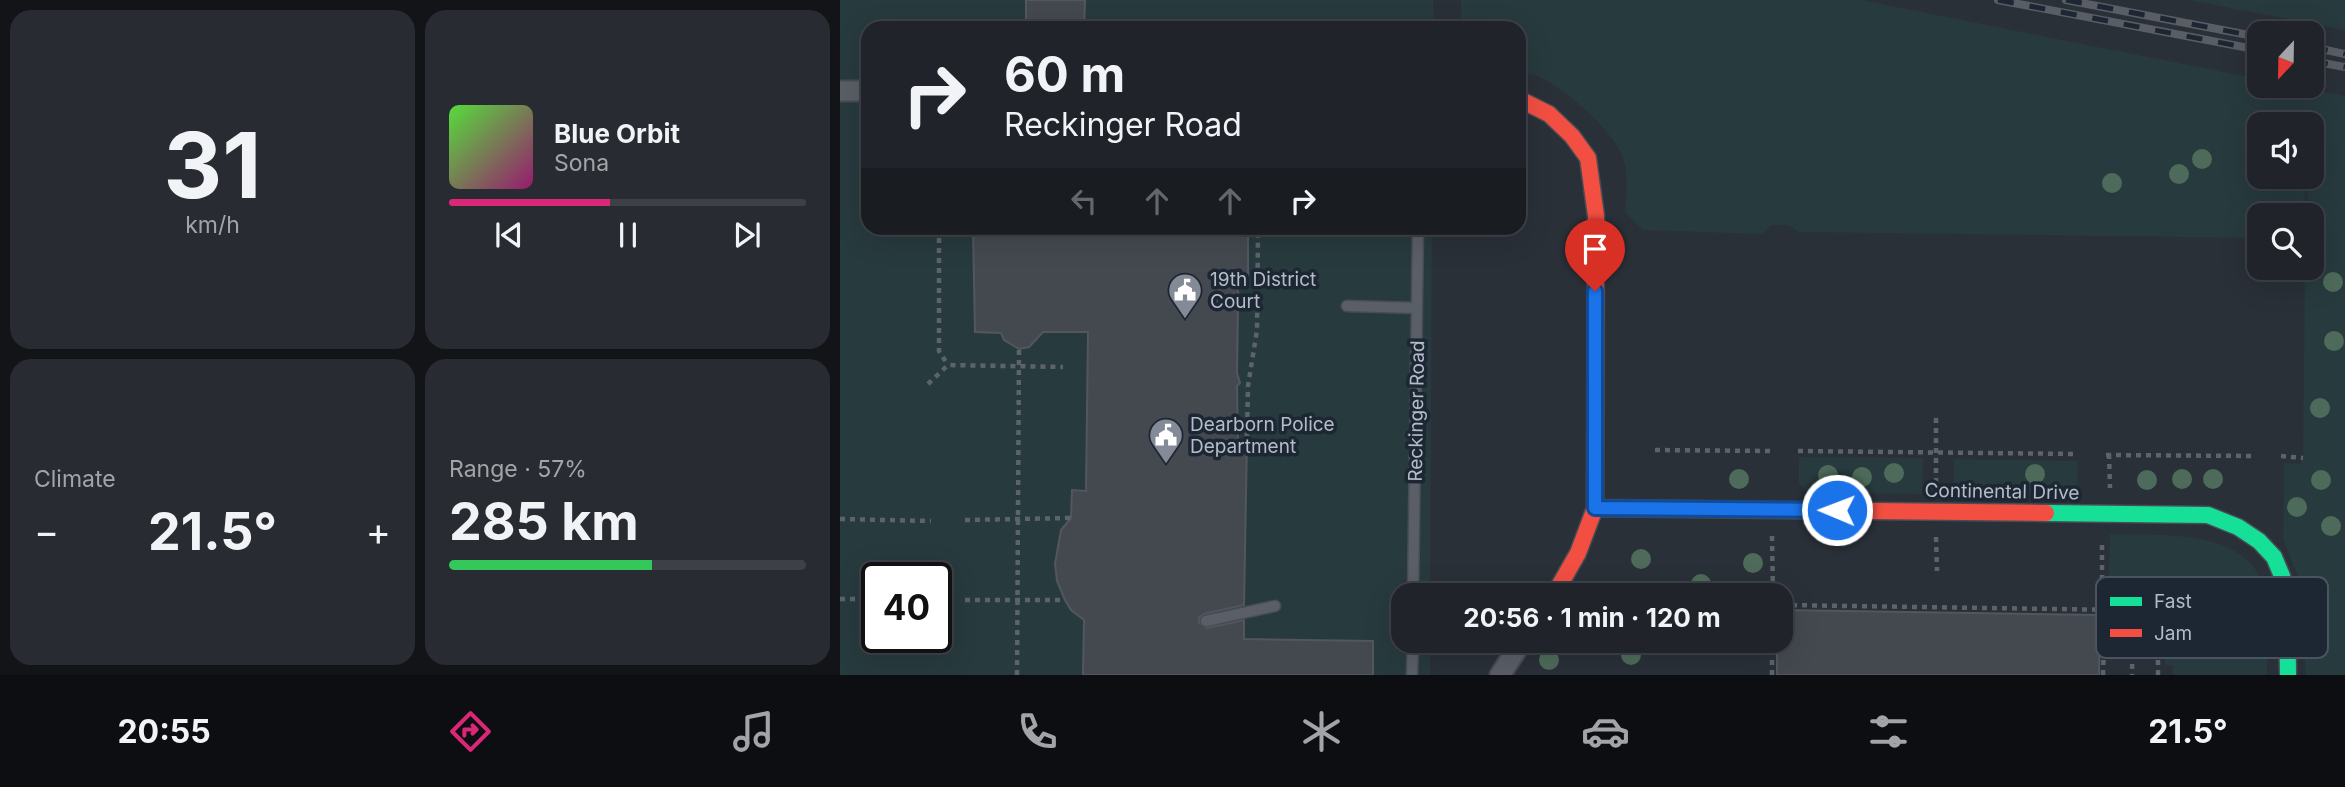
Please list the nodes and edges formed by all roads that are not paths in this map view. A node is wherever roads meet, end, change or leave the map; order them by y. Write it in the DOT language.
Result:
graph roads {
  1 [pos="840,91"];
  2 [pos="861,91"];
  3 [pos="1526,102"];
  4 [pos="1418,235"];
  5 [pos="1347,306"];
  6 [pos="1417,308"];
  7 [pos="1595,508"];
  8 [pos="2284,577"];
  9 [pos="1413,583"];
  10 [pos="1562,583"];
  11 [pos="1275,606"];
  12 [pos="1206,621"];
  13 [pos="1413,653"];
  14 [pos="1514,653"];
  15 [pos="1412,675"];
  16 [pos="1500,675"];
  1 -- 2 [label="street"];
  3 -- 7 [label="street"];
  4 -- 6 [label="lane, Reckinger Road"];
  5 -- 6 [label="lane"];
  6 -- 9 [label="lane, Reckinger Road"];
  7 -- 8 [label="street, Continental Drive"];
  7 -- 10 [label="street"];
  11 -- 12 [label="lane"];
  13 -- 15 [label="lane"];
  14 -- 16 [label="street"];
}
